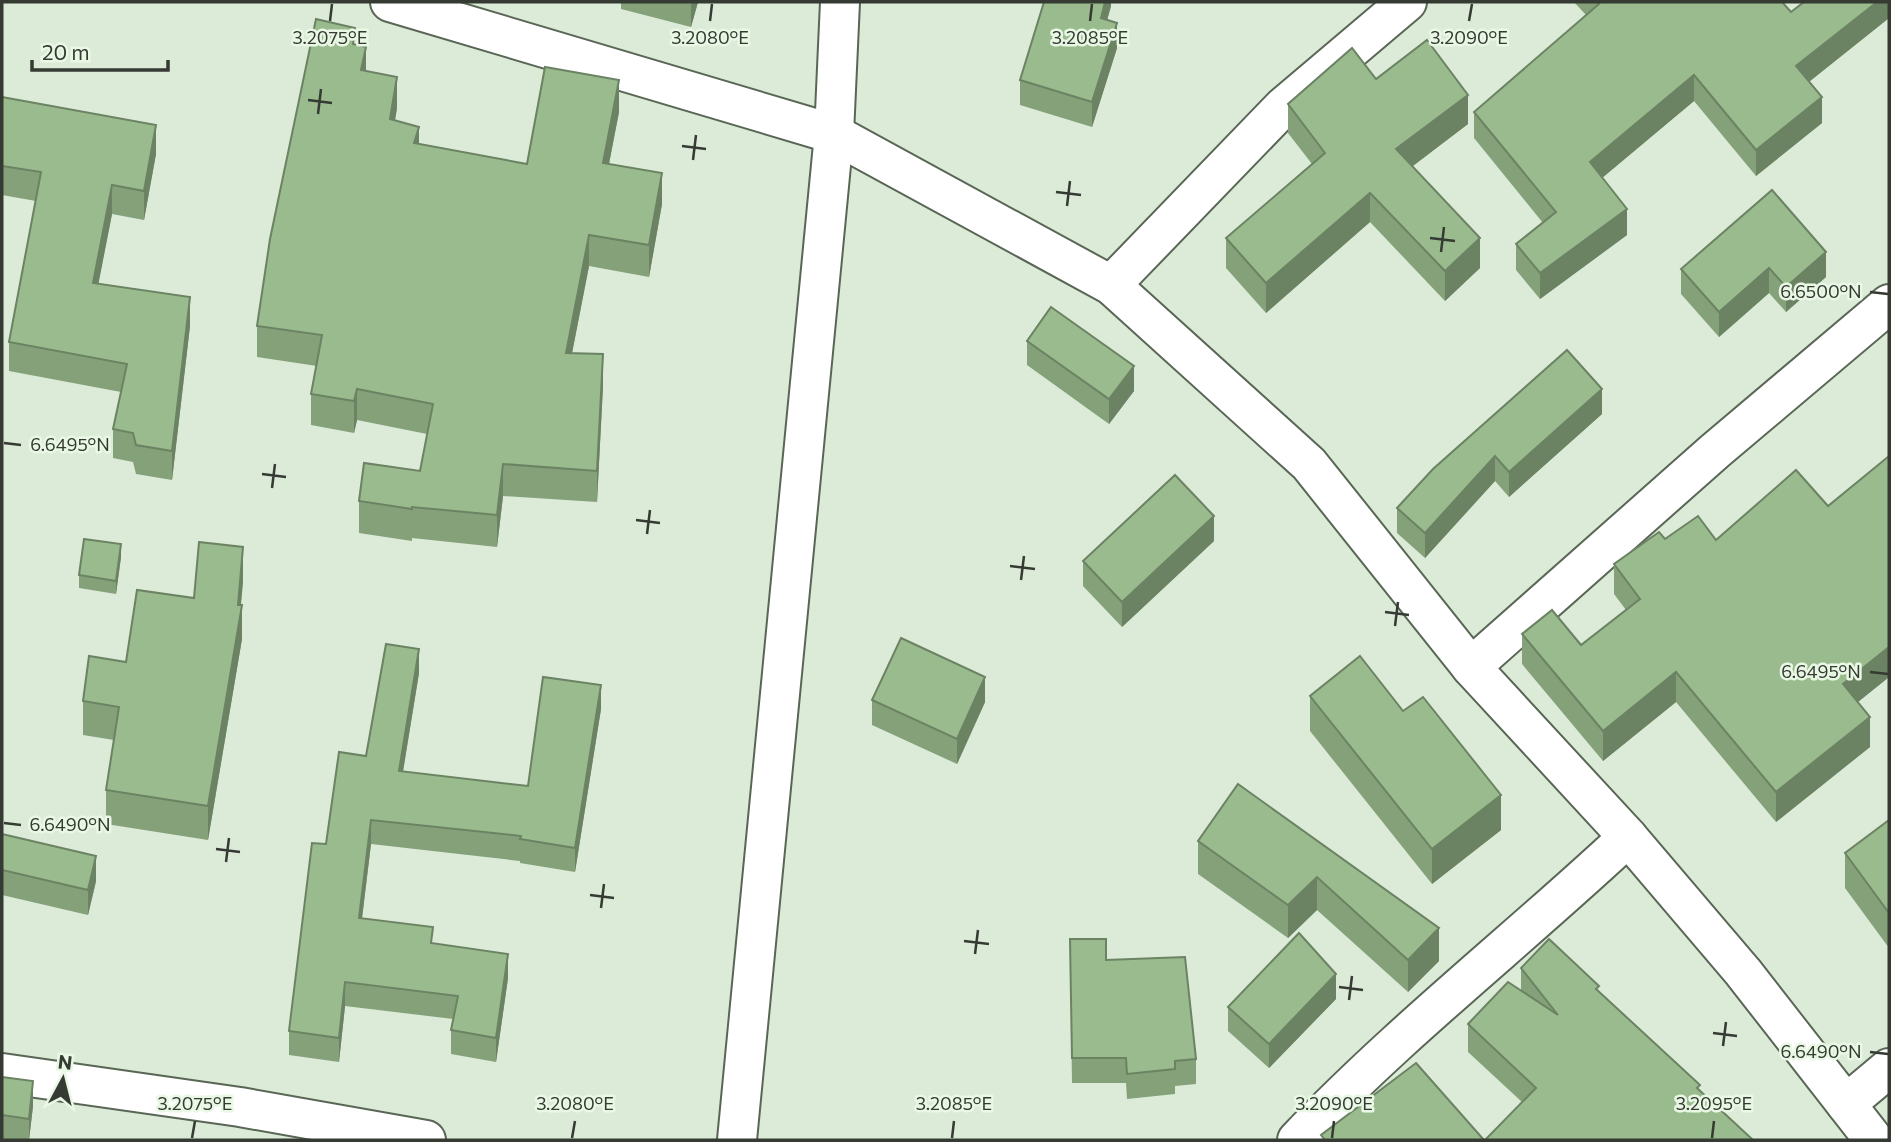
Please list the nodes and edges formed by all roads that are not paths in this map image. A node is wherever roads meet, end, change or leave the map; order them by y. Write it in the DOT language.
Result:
graph roads {
  1 [pos="390,2"];
  2 [pos="840,2"];
  3 [pos="1407,2"];
  4 [pos="834,134"];
  5 [pos="1111,285"];
  6 [pos="1889,304"];
  7 [pos="1471,667"];
  8 [pos="1628,837"];
  9 [pos="1889,1068"];
  10 [pos="2,1073"];
  11 [pos="1846,1104"];
  12 [pos="426,1140"];
  13 [pos="737,1140"];
  14 [pos="1297,1140"];
  15 [pos="1874,1140"];
  1 -- 4 [label="street"];
  2 -- 4 [label="street"];
  3 -- 5 [label="street"];
  4 -- 5 [label="street"];
  4 -- 13 [label="street"];
  5 -- 7 [label="street"];
  6 -- 7 [label="street"];
  7 -- 8 [label="street"];
  8 -- 11 [label="street"];
  8 -- 14 [label="street"];
  9 -- 11 [label="street"];
  10 -- 12 [label="street"];
  11 -- 15 [label="street"];
}
